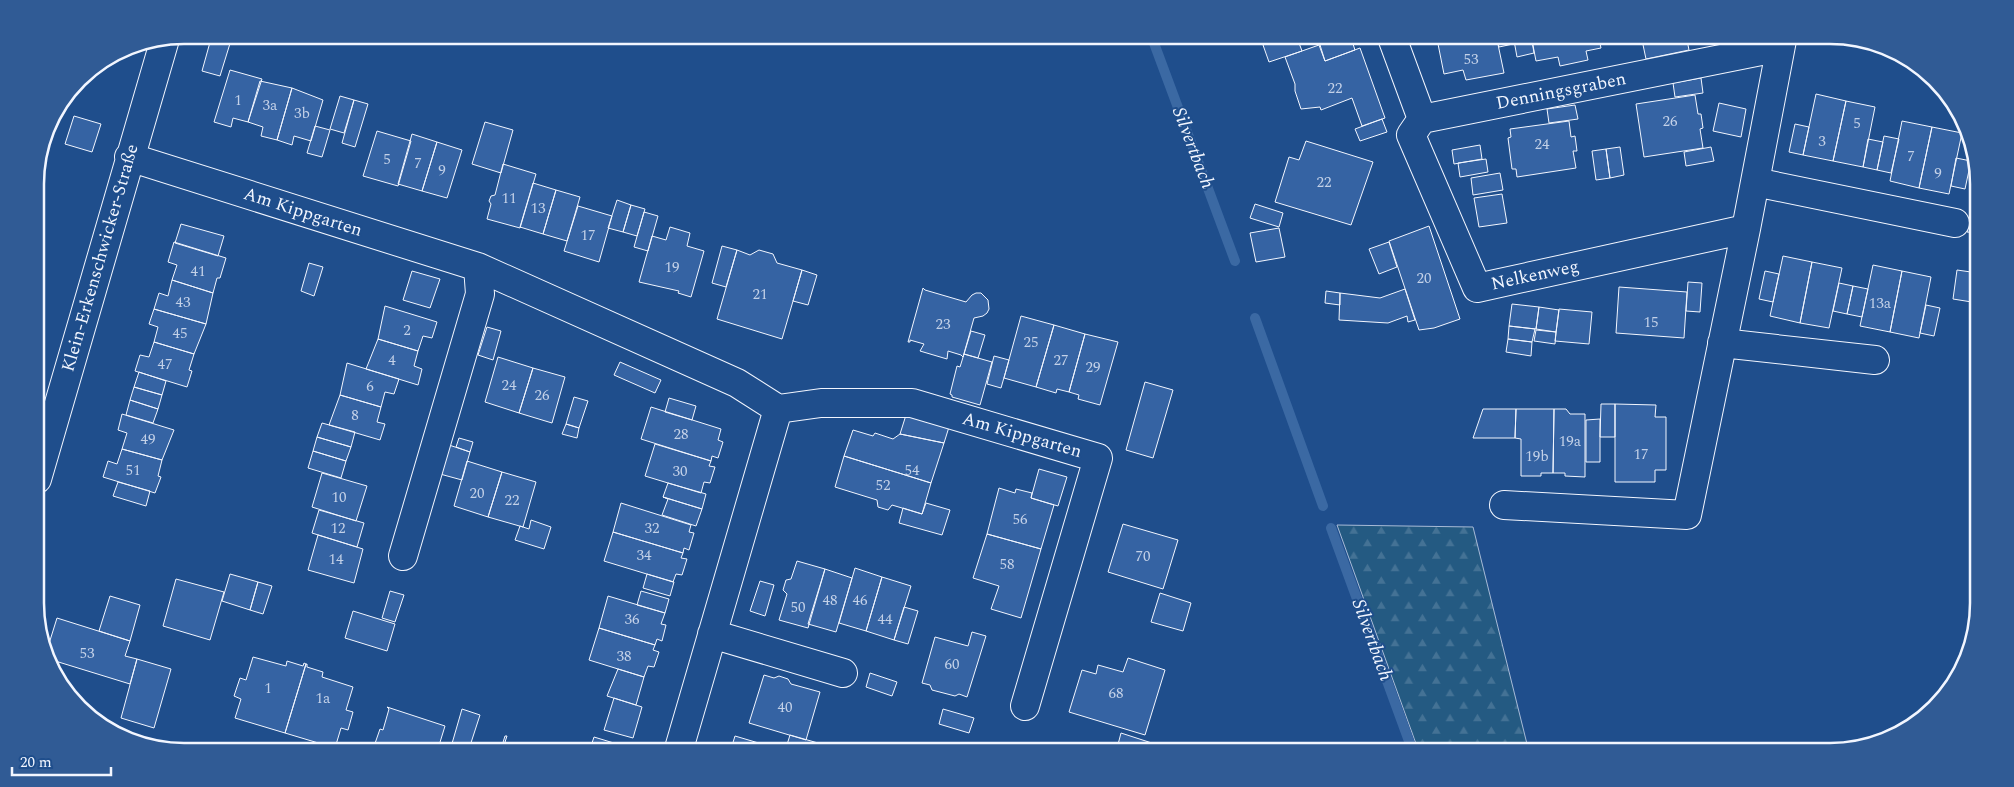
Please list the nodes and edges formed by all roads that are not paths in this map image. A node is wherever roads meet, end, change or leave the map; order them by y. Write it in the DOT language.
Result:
graph roads {
  1 [pos="1394,44"];
  2 [pos="1771,44"];
  3 [pos="1780,44"];
  4 [pos="163,45"];
  5 [pos="1422,119"];
  6 [pos="129,157"];
  7 [pos="1755,182"];
  8 [pos="1955,223"];
  9 [pos="1746,229"];
  10 [pos="478,267"];
  11 [pos="1722,344"];
  12 [pos="1875,360"];
  13 [pos="778,409"];
  14 [pos="44,454"];
  15 [pos="1504,505"];
  16 [pos="403,556"];
  17 [pos="712,634"];
  18 [pos="843,673"];
  19 [pos="1025,706"];
  20 [pos="681,743"];
  1 -- 5 [label="street"];
  2 -- 5 [label="street, Denningsgraben"];
  3 -- 7 [label="street"];
  4 -- 6 [label="street, Klein-Erkenschwicker-Straße"];
  5 -- 9 [label="street, Nelkenweg"];
  6 -- 10 [label="street, Am Kippgarten"];
  6 -- 14 [label="street, Klein-Erkenschwicker-Straße"];
  7 -- 8 [label="street"];
  7 -- 9 [label="street"];
  9 -- 11 [label="street"];
  10 -- 13 [label="street, Am Kippgarten"];
  10 -- 16 [label="street"];
  11 -- 12 [label="street"];
  11 -- 15 [label="street"];
  13 -- 17 [label="street"];
  13 -- 19 [label="street, Am Kippgarten"];
  17 -- 18 [label="street"];
  17 -- 20 [label="street"];
}
